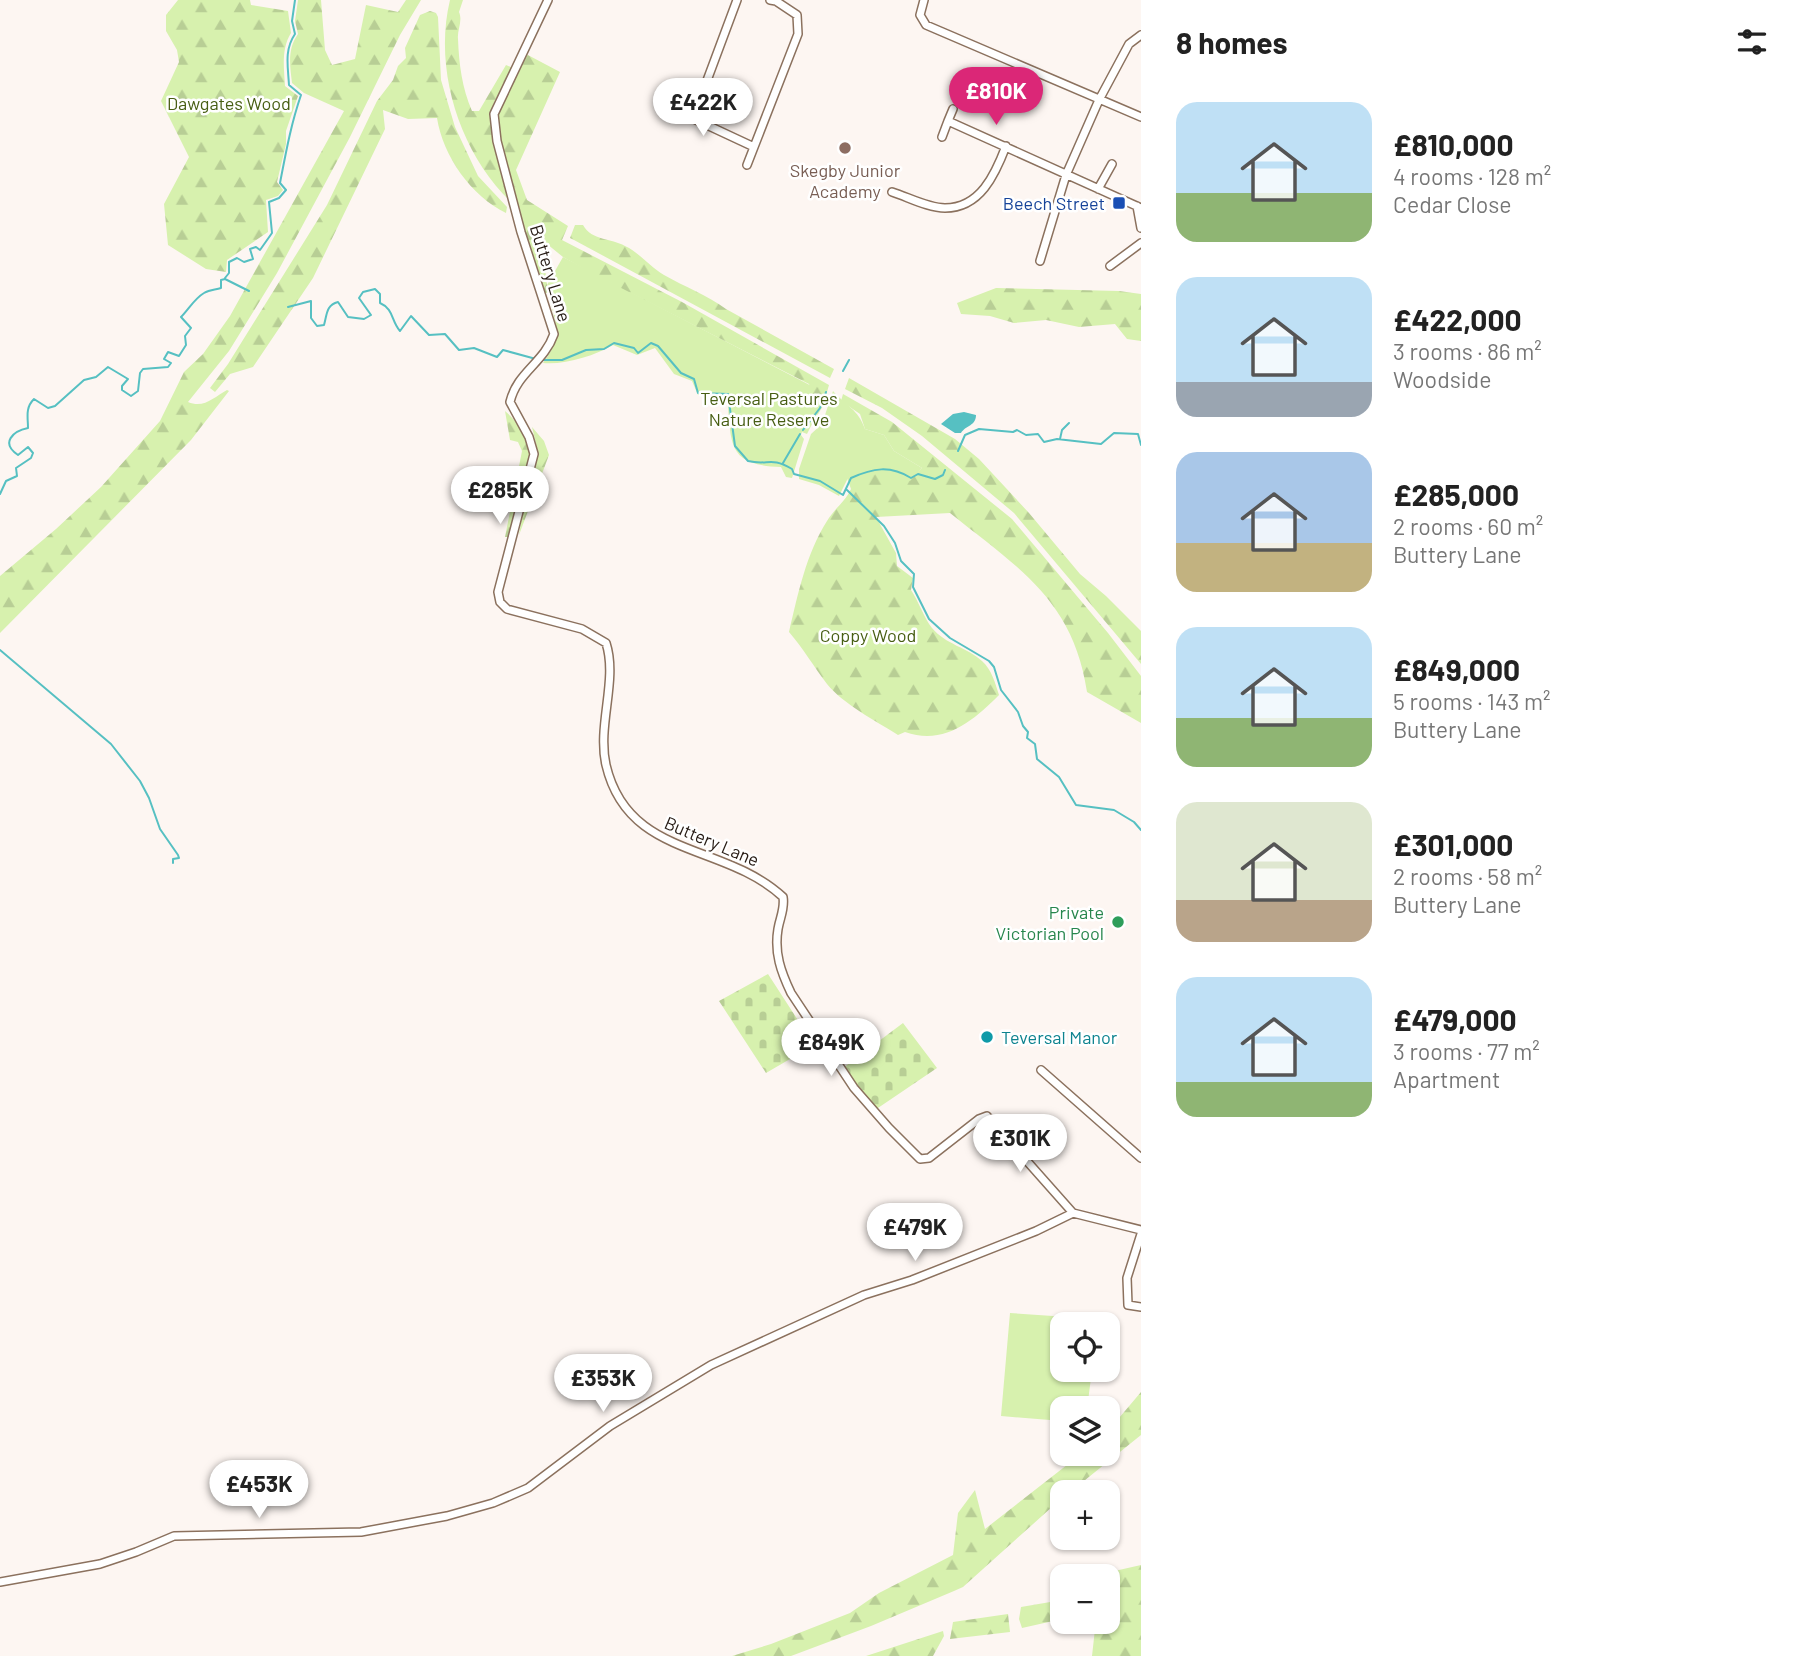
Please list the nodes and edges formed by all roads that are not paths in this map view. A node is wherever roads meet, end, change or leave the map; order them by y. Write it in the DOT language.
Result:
graph roads {
  1 [pos="548,0"];
  2 [pos="737,0"];
  3 [pos="770,0"];
  4 [pos="776,0"];
  5 [pos="924,0"];
  6 [pos="1141,36"];
  7 [pos="1100,100"];
  8 [pos="664,105"];
  9 [pos="953,109"];
  10 [pos="1141,117"];
  11 [pos="693,118"];
  12 [pos="948,121"];
  13 [pos="942,137"];
  14 [pos="1006,146"];
  15 [pos="754,147"];
  16 [pos="1112,163"];
  17 [pos="747,165"];
  18 [pos="1066,175"];
  19 [pos="1098,189"];
  20 [pos="892,192"];
  21 [pos="1139,207"];
  22 [pos="1141,228"];
  23 [pos="1141,243"];
  24 [pos="1040,261"];
  25 [pos="1111,266"];
  26 [pos="1041,1070"];
  27 [pos="1141,1158"];
  28 [pos="1073,1213"];
  29 [pos="1141,1232"];
  30 [pos="1141,1307"];
  31 [pos="0,1582"];
  1 -- 28 [label="street, Buttery Lane"];
  2 -- 11 [label="street"];
  3 -- 4 [label="street"];
  4 -- 15 [label="street"];
  5 -- 7 [label="street"];
  6 -- 7 [label="street"];
  7 -- 10 [label="street"];
  7 -- 18 [label="street"];
  8 -- 11 [label="street"];
  9 -- 12 [label="street"];
  11 -- 15 [label="street"];
  12 -- 13 [label="street"];
  12 -- 14 [label="street"];
  14 -- 18 [label="street"];
  14 -- 20 [label="street"];
  15 -- 17 [label="street"];
  16 -- 19 [label="street"];
  18 -- 19 [label="street"];
  18 -- 24 [label="street"];
  19 -- 21 [label="street"];
  21 -- 22 [label="street"];
  23 -- 25 [label="street"];
  26 -- 27 [label="street"];
  28 -- 29 [label="street"];
  28 -- 31 [label="street"];
  29 -- 30 [label="street"];
}
